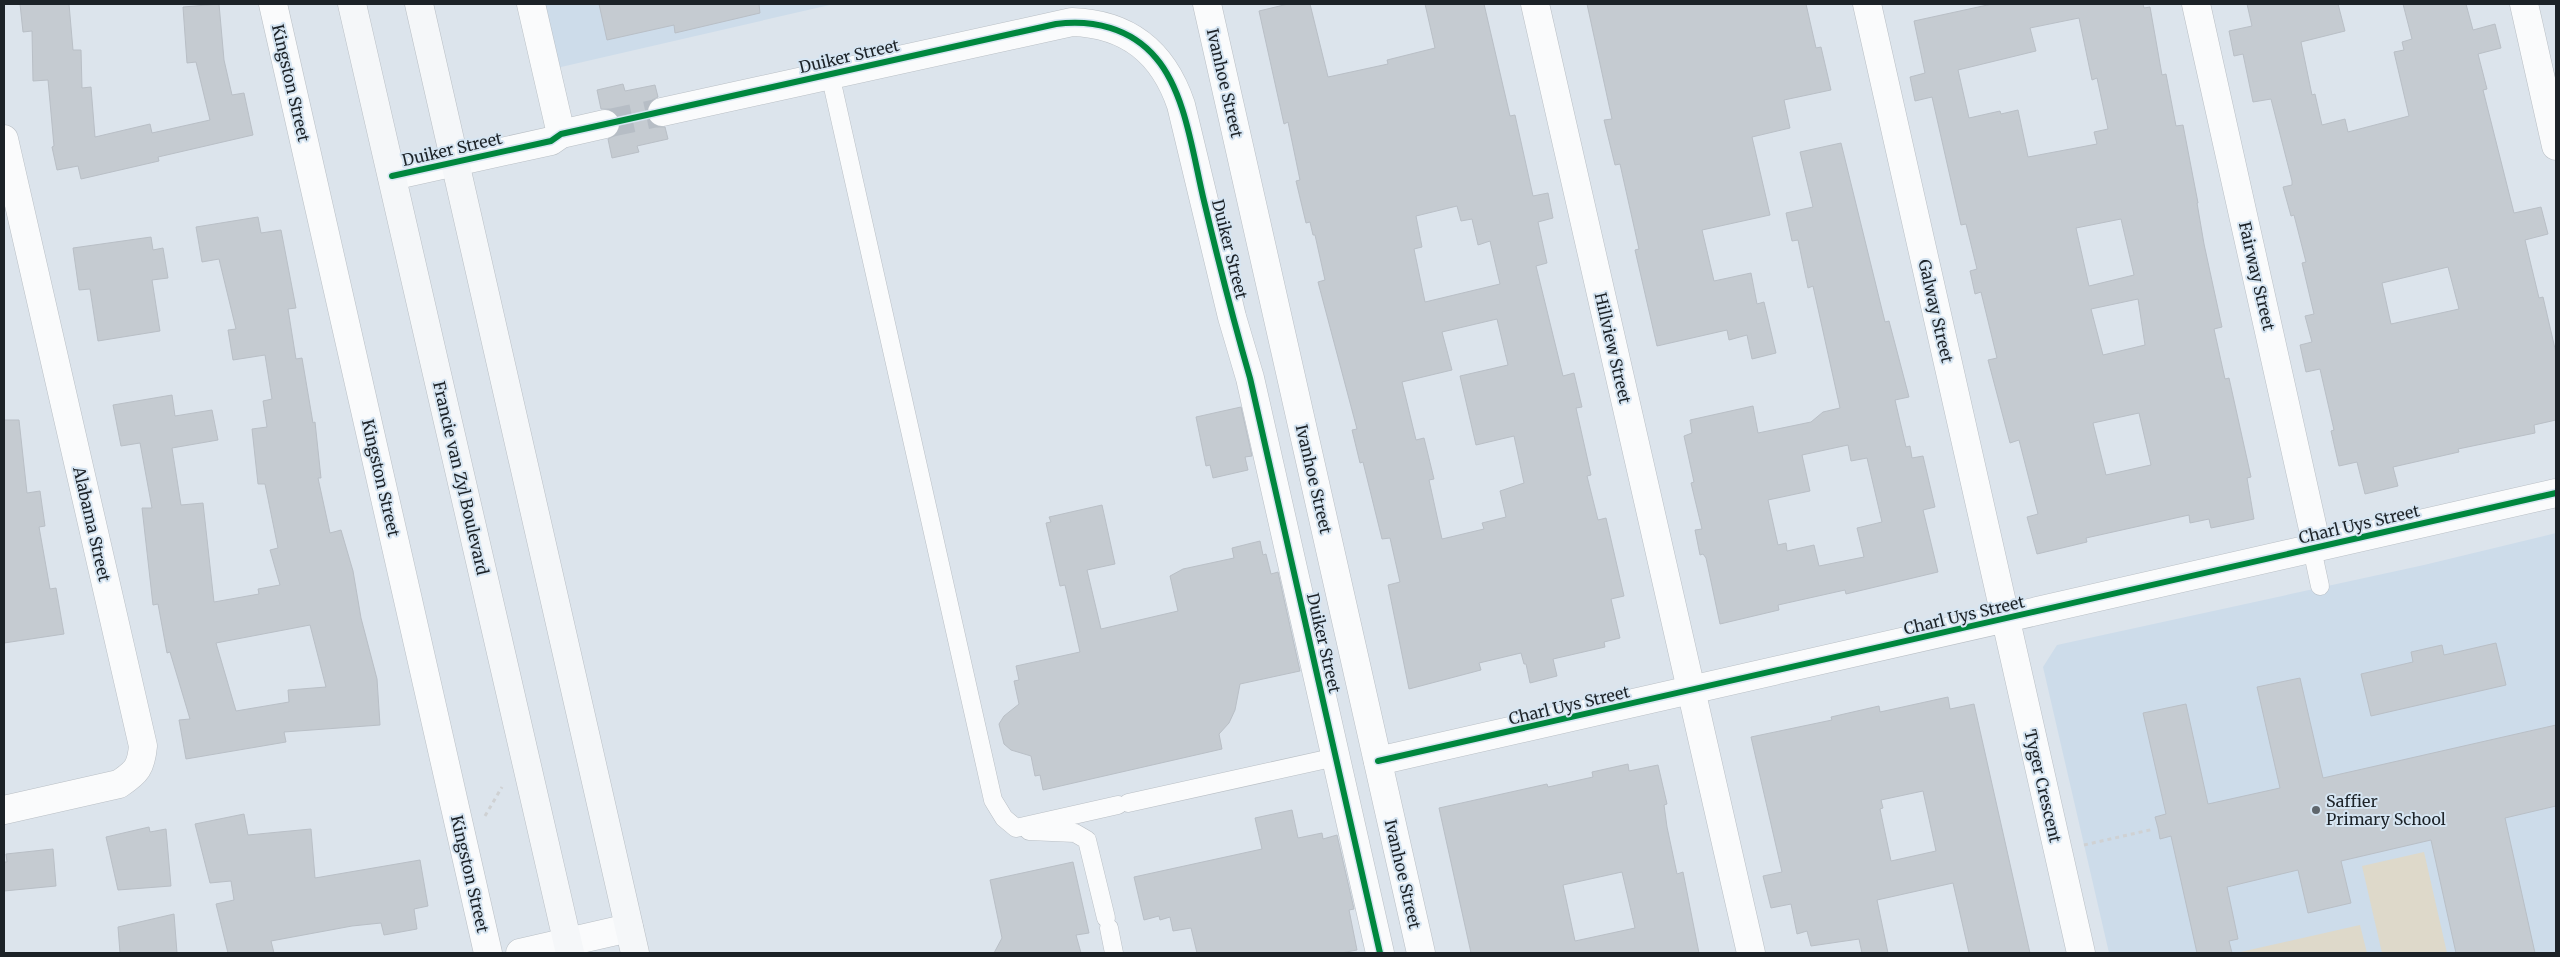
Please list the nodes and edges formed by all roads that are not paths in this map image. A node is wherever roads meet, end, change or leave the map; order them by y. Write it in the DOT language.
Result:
graph roads {
  1 [pos="274,4"];
  2 [pos="352,4"];
  3 [pos="419,4"];
  4 [pos="531,4"];
  5 [pos="1207,4"];
  6 [pos="1535,4"];
  7 [pos="1867,4"];
  8 [pos="2196,4"];
  9 [pos="2524,4"];
  10 [pos="830,74"];
  11 [pos="662,112"];
  12 [pos="605,124"];
  13 [pos="561,134"];
  14 [pos="4,139"];
  15 [pos="2556,146"];
  16 [pos="455,162"];
  17 [pos="392,176"];
  18 [pos="2556,493"];
  19 [pos="2315,548"];
  20 [pos="2320,586"];
  21 [pos="2005,619"];
  22 [pos="1692,692"];
  23 [pos="1336,757"];
  24 [pos="1378,761"];
  25 [pos="4,810"];
  26 [pos="1016,828"];
  27 [pos="632,941"];
  28 [pos="568,948"];
  29 [pos="488,953"];
  30 [pos="520,953"];
  31 [pos="1114,953"];
  32 [pos="1380,953"];
  33 [pos="1421,953"];
  34 [pos="1751,953"];
  35 [pos="2081,953"];
  1 -- 29 [label="street, Kingston Street"];
  2 -- 17 [label="main road, Francie van Zyl Boulevard"];
  3 -- 16 [label="main road"];
  4 -- 13 [label="street"];
  5 -- 24 [label="street, Ivanhoe Street"];
  6 -- 22 [label="street, Hillview Street"];
  7 -- 21 [label="street, Galway Street"];
  8 -- 19 [label="street, Fairway Street"];
  9 -- 15 [label="street"];
  10 -- 11 [label="street, Duiker Street"];
  10 -- 23 [label="street, Duiker Street"];
  10 -- 26 [label="lane"];
  12 -- 13 [label="street, Duiker Street"];
  13 -- 16 [label="street, Duiker Street"];
  14 -- 25 [label="street, Alabama Street"];
  16 -- 17 [label="street, Duiker Street"];
  16 -- 27 [label="main road"];
  17 -- 28 [label="main road, Francie van Zyl Boulevard"];
  18 -- 19 [label="street, Charl Uys Street"];
  19 -- 20 [label="lane"];
  19 -- 21 [label="street, Charl Uys Street"];
  21 -- 22 [label="street, Charl Uys Street"];
  21 -- 35 [label="street, Tyger Crescent"];
  22 -- 24 [label="street, Charl Uys Street"];
  22 -- 34 [label="street"];
  23 -- 26 [label="lane"];
  23 -- 32 [label="street, Duiker Street"];
  24 -- 33 [label="street, Ivanhoe Street"];
  26 -- 31 [label="lane"];
  27 -- 28 [label="street"];
  28 -- 30 [label="street"];
}
